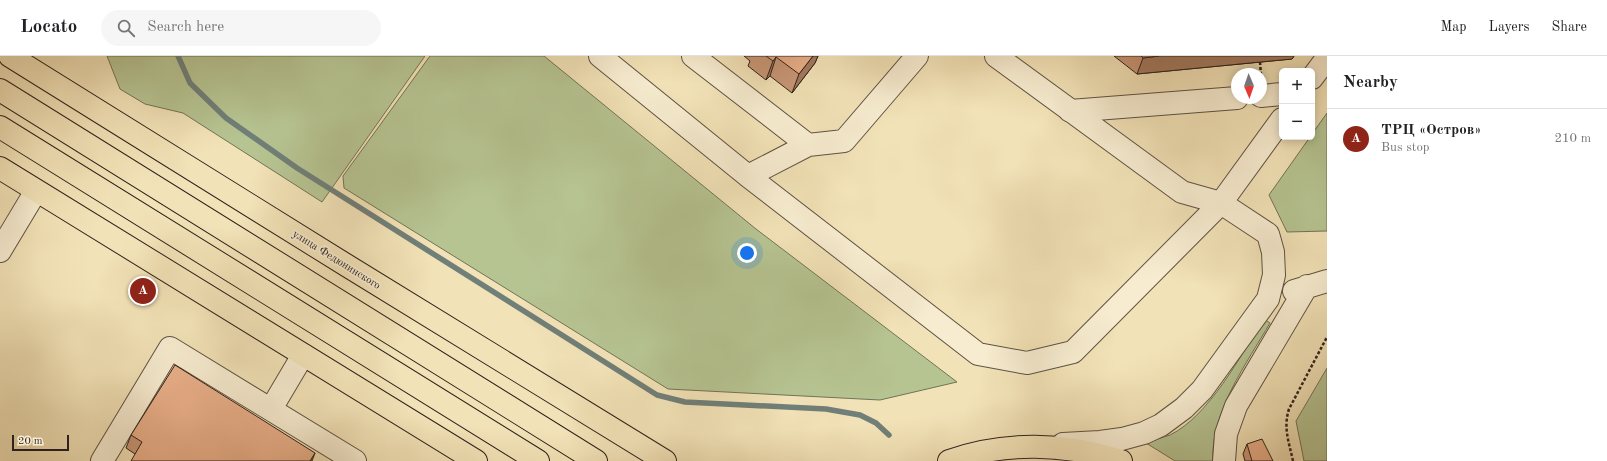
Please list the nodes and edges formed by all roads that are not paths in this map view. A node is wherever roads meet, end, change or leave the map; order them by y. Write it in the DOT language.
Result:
graph roads {
  1 [pos="10,56"];
  2 [pos="600,56"];
  3 [pos="693,56"];
  4 [pos="918,56"];
  5 [pos="996,56"];
  6 [pos="1327,58"];
  7 [pos="1315,74"];
  8 [pos="0,90"];
  9 [pos="1279,94"];
  10 [pos="1267,95"];
  11 [pos="1231,98"];
  12 [pos="1070,111"];
  13 [pos="1279,124"];
  14 [pos="0,128"];
  15 [pos="808,145"];
  16 [pos="0,168"];
  17 [pos="748,176"];
  18 [pos="36,191"];
  19 [pos="1221,203"];
  20 [pos="0,250"];
  21 [pos="1317,284"];
  22 [pos="1268,299"];
  23 [pos="303,354"];
  24 [pos="271,409"];
  25 [pos="1040,446"];
  26 [pos="333,455"];
  27 [pos="102,461"];
  28 [pos="355,461"];
  29 [pos="476,461"];
  30 [pos="538,461"];
  31 [pos="596,461"];
  32 [pos="665,461"];
  33 [pos="949,461"];
  34 [pos="1121,461"];
  35 [pos="1224,461"];
  1 -- 32 [label="main road, улица Федюнинского"];
  2 -- 17 [label="street"];
  3 -- 15 [label="street"];
  4 -- 15 [label="street"];
  5 -- 12 [label="street"];
  6 -- 7 [label="street"];
  8 -- 31 [label="main road"];
  9 -- 10 [label="street"];
  11 -- 12 [label="street"];
  12 -- 19 [label="street"];
  13 -- 19 [label="street"];
  14 -- 30 [label="main road"];
  15 -- 17 [label="street"];
  16 -- 18 [label="main road"];
  17 -- 19 [label="street"];
  18 -- 20 [label="street"];
  18 -- 23 [label="main road"];
  19 -- 22 [label="street"];
  21 -- 22 [label="street"];
  21 -- 35 [label="street"];
  22 -- 25 [label="street"];
  23 -- 24 [label="street"];
  23 -- 29 [label="main road"];
  24 -- 26 [label="street"];
  24 -- 27 [label="street"];
  25 -- 33 [label="main road"];
  25 -- 34 [label="main road"];
  26 -- 28 [label="street"];
}
